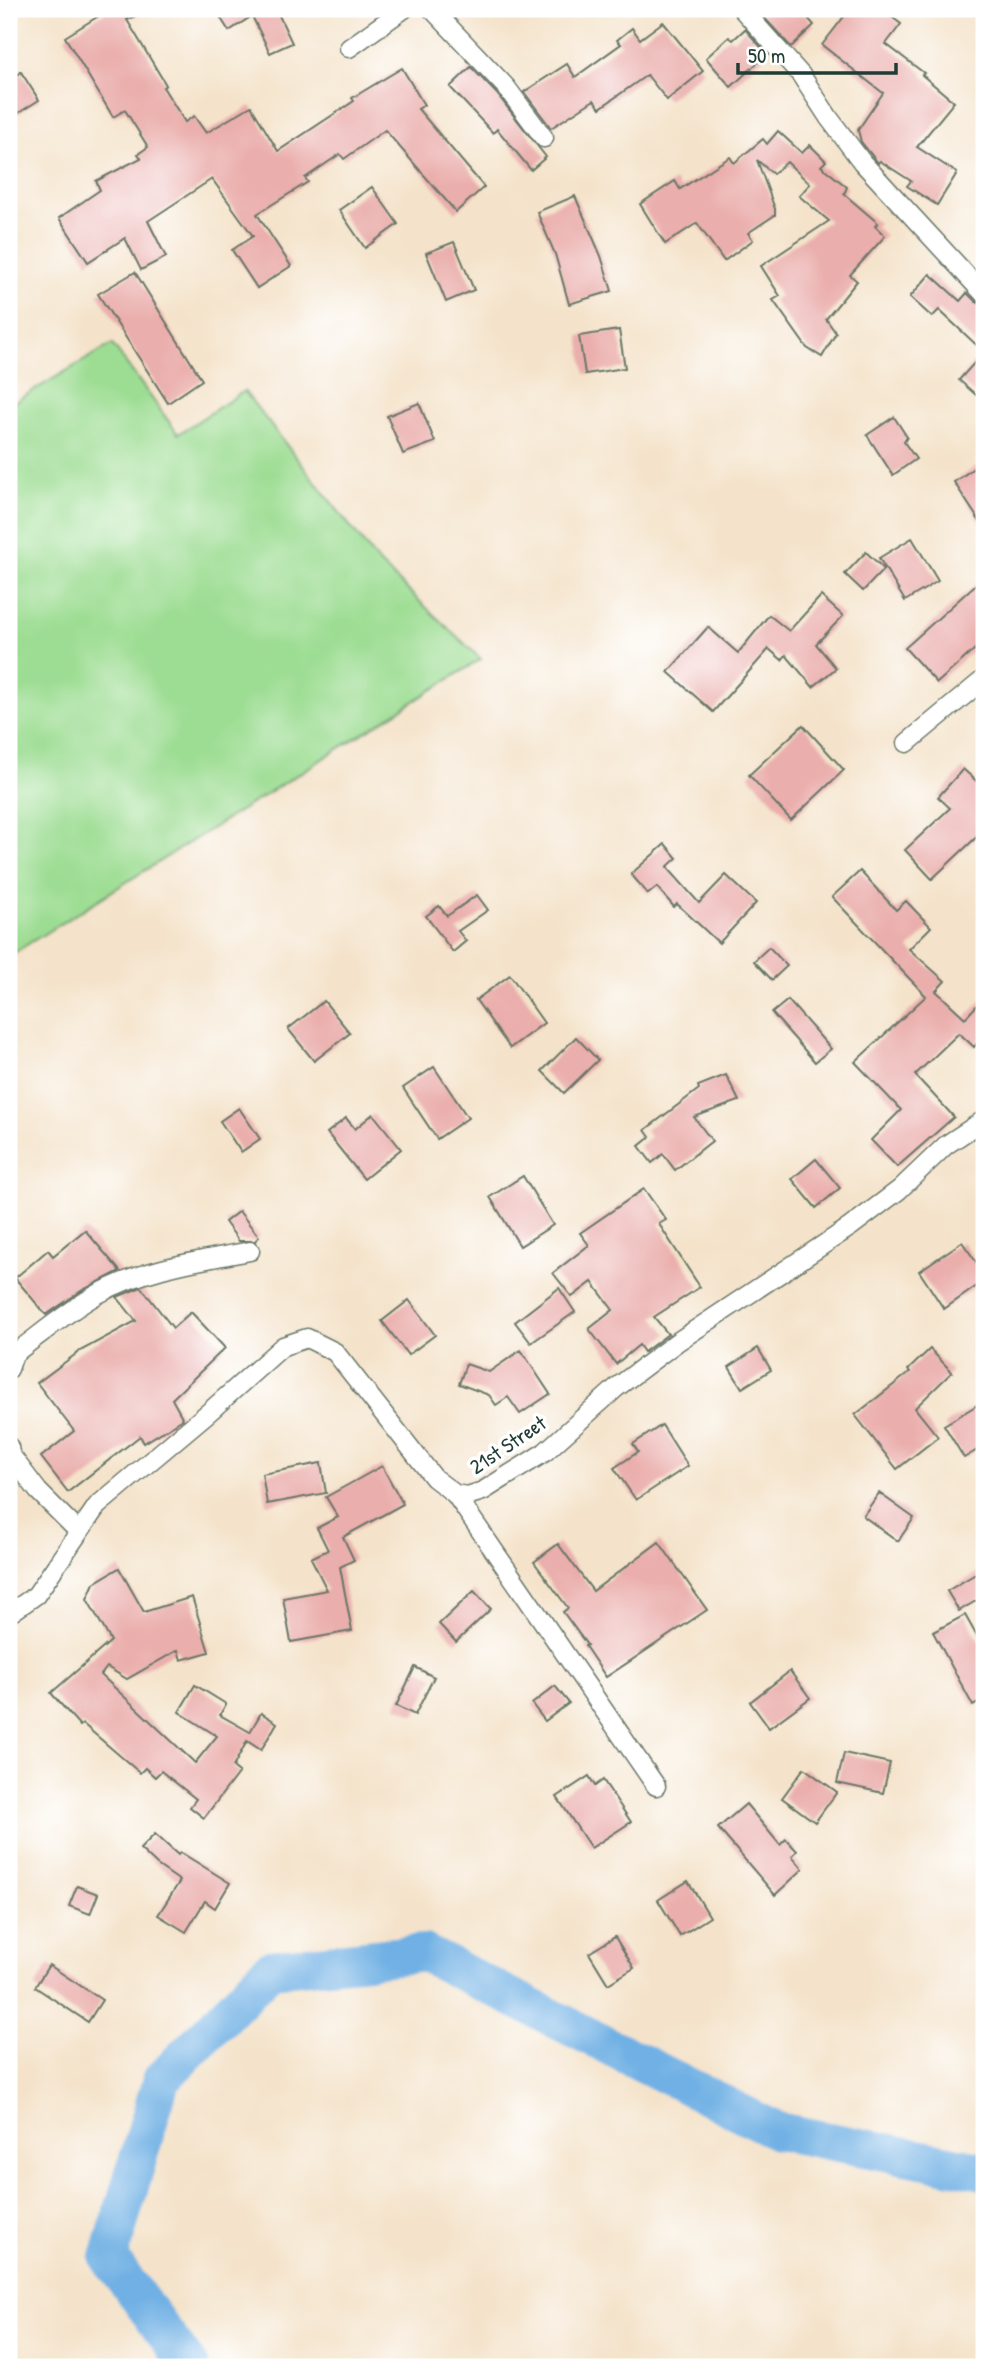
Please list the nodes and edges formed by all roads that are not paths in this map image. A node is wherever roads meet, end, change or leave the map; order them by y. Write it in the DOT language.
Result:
graph roads {
  1 [pos="404,9"];
  2 [pos="432,9"];
  3 [pos="742,9"];
  4 [pos="349,48"];
  5 [pos="544,138"];
  6 [pos="984,294"];
  7 [pos="984,679"];
  8 [pos="907,743"];
  9 [pos="984,1120"];
  10 [pos="250,1251"];
  11 [pos="9,1369"];
  12 [pos="9,1447"];
  13 [pos="454,1494"];
  14 [pos="79,1532"];
  15 [pos="9,1615"];
  16 [pos="656,1786"];
  1 -- 4 [label="street"];
  2 -- 5 [label="street"];
  3 -- 6 [label="street"];
  7 -- 8 [label="street"];
  9 -- 13 [label="street, 21st Street"];
  10 -- 11 [label="street"];
  12 -- 14 [label="street"];
  13 -- 14 [label="street, 21st Street"];
  13 -- 16 [label="street"];
  14 -- 15 [label="street, 21st Street"];
}
